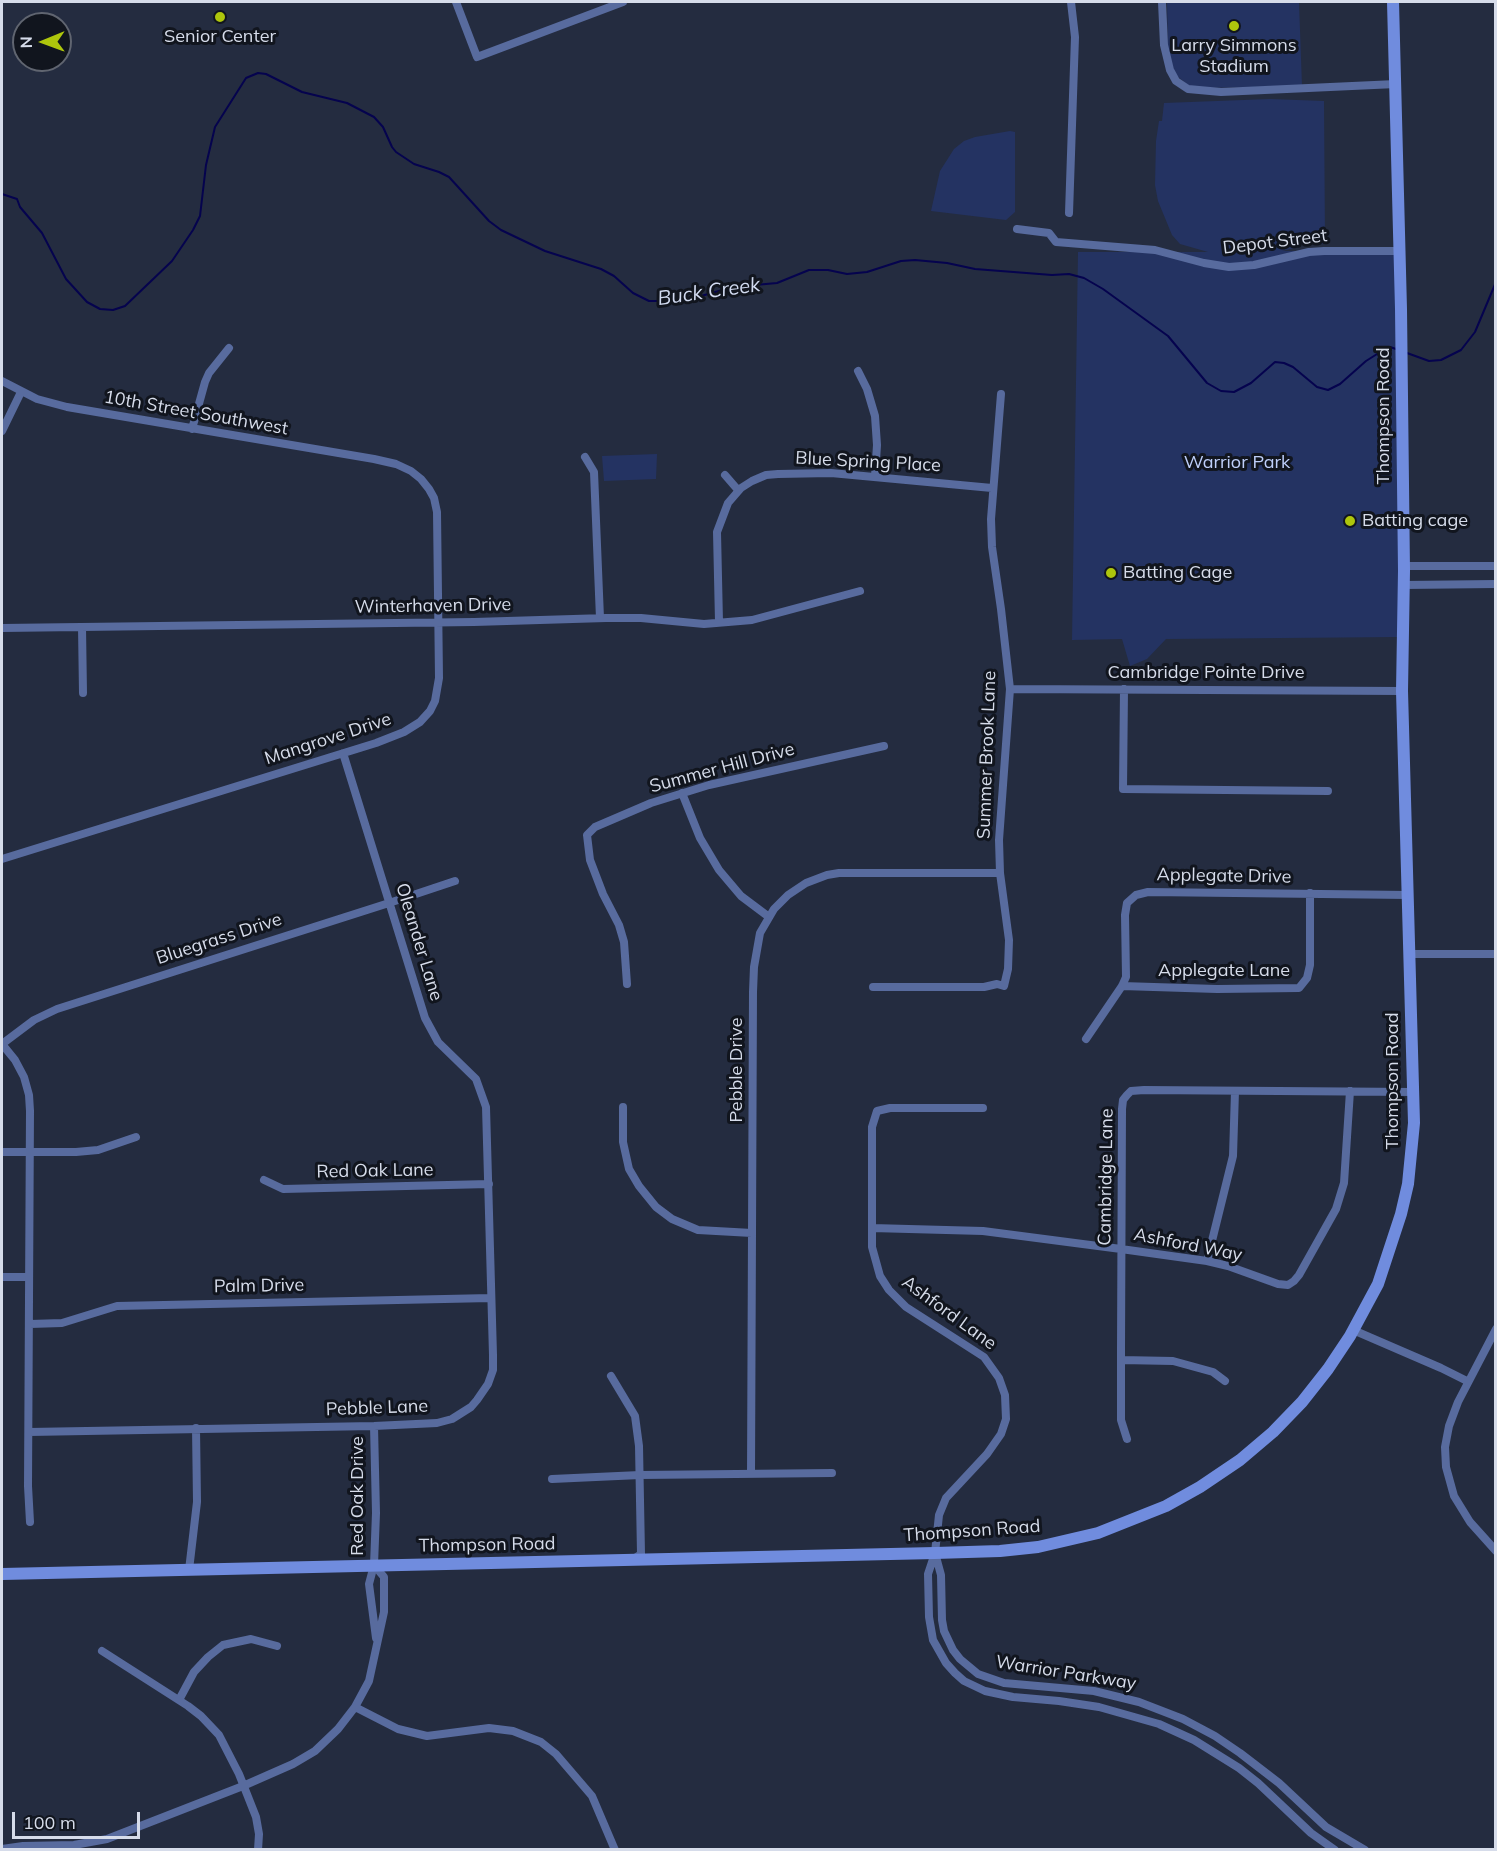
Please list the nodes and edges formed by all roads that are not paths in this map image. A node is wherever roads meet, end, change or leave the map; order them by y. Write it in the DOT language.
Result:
graph roads {
  1 [pos="456,2"];
  2 [pos="623,2"];
  3 [pos="1071,2"];
  4 [pos="1162,2"];
  5 [pos="1393,2"];
  6 [pos="1396,84"];
  7 [pos="1069,213"];
  8 [pos="1017,229"];
  9 [pos="1400,251"];
  10 [pos="229,348"];
  11 [pos="858,371"];
  12 [pos="2,381"];
  13 [pos="21,392"];
  14 [pos="1001,394"];
  15 [pos="192,429"];
  16 [pos="2,431"];
  17 [pos="585,457"];
  18 [pos="389,463"];
  19 [pos="724,475"];
  20 [pos="875,476"];
  21 [pos="992,488"];
  22 [pos="738,490"];
  23 [pos="1404,566"];
  24 [pos="1496,566"];
  25 [pos="1496,584"];
  26 [pos="1404,585"];
  27 [pos="860,591"];
  28 [pos="600,618"];
  29 [pos="439,622"];
  30 [pos="719,622"];
  31 [pos="82,627"];
  32 [pos="2,628"];
  33 [pos="1010,689"];
  34 [pos="1124,689"];
  35 [pos="1402,691"];
  36 [pos="83,693"];
  37 [pos="884,746"];
  38 [pos="343,753"];
  39 [pos="1328,791"];
  40 [pos="682,793"];
  41 [pos="2,859"];
  42 [pos="1000,873"];
  43 [pos="455,881"];
  44 [pos="1310,893"];
  45 [pos="1408,895"];
  46 [pos="389,903"];
  47 [pos="768,917"];
  48 [pos="1410,954"];
  49 [pos="1496,954"];
  50 [pos="627,984"];
  51 [pos="873,987"];
  52 [pos="1122,987"];
  53 [pos="1086,1039"];
  54 [pos="2,1044"];
  55 [pos="1235,1091"];
  56 [pos="1350,1091"];
  57 [pos="1413,1092"];
  58 [pos="623,1107"];
  59 [pos="983,1108"];
  60 [pos="487,1125"];
  61 [pos="136,1137"];
  62 [pos="2,1152"];
  63 [pos="30,1153"];
  64 [pos="264,1180"];
  65 [pos="489,1184"];
  66 [pos="872,1228"];
  67 [pos="752,1233"];
  68 [pos="1121,1249"];
  69 [pos="1207,1261"];
  70 [pos="2,1277"];
  71 [pos="29,1277"];
  72 [pos="492,1298"];
  73 [pos="30,1324"];
  74 [pos="1496,1329"];
  75 [pos="1353,1330"];
  76 [pos="1121,1360"];
  77 [pos="611,1376"];
  78 [pos="1225,1381"];
  79 [pos="1467,1382"];
  80 [pos="374,1426"];
  81 [pos="196,1428"];
  82 [pos="29,1432"];
  83 [pos="1127,1439"];
  84 [pos="832,1473"];
  85 [pos="751,1474"];
  86 [pos="640,1475"];
  87 [pos="552,1479"];
  88 [pos="30,1522"];
  89 [pos="1496,1551"];
  90 [pos="935,1553"];
  91 [pos="632,1560"];
  92 [pos="374,1565"];
  93 [pos="189,1570"];
  94 [pos="2,1574"];
  95 [pos="377,1645"];
  96 [pos="277,1646"];
  97 [pos="102,1651"];
  98 [pos="178,1700"];
  99 [pos="355,1707"];
  100 [pos="243,1786"];
  101 [pos="2,1849"];
  102 [pos="258,1850"];
  103 [pos="615,1850"];
  104 [pos="1335,1850"];
  105 [pos="1365,1850"];
  1 -- 2 [label="street"];
  3 -- 7 [label="street"];
  4 -- 6 [label="street"];
  5 -- 6 [label="street, Thompson Road"];
  6 -- 9 [label="street, Thompson Road"];
  8 -- 9 [label="street, Depot Street"];
  9 -- 23 [label="street, Thompson Road"];
  10 -- 15 [label="street"];
  11 -- 20 [label="street"];
  12 -- 13 [label="street, 10th Street Southwest"];
  13 -- 15 [label="street, 10th Street Southwest"];
  13 -- 16 [label="street"];
  14 -- 21 [label="street, Summer Brook Lane"];
  15 -- 18 [label="street, 10th Street Southwest"];
  17 -- 28 [label="street"];
  18 -- 29 [label="street, Mangrove Drive"];
  19 -- 22 [label="street"];
  20 -- 21 [label="street, Blue Spring Place"];
  20 -- 22 [label="street, Blue Spring Place"];
  21 -- 33 [label="street, Summer Brook Lane"];
  22 -- 30 [label="street"];
  23 -- 24 [label="street"];
  23 -- 26 [label="street, Thompson Road"];
  25 -- 26 [label="street"];
  26 -- 35 [label="street, Thompson Road"];
  27 -- 30 [label="street, Winterhaven Drive"];
  28 -- 29 [label="street, Winterhaven Drive"];
  28 -- 30 [label="street, Winterhaven Drive"];
  29 -- 31 [label="street, Winterhaven Drive"];
  29 -- 38 [label="street, Mangrove Drive"];
  31 -- 32 [label="street, Winterhaven Drive"];
  31 -- 36 [label="street"];
  33 -- 34 [label="street, Cambridge Pointe Drive"];
  33 -- 42 [label="street, Summer Brook Lane"];
  34 -- 35 [label="street, Cambridge Pointe Drive"];
  34 -- 39 [label="street"];
  35 -- 45 [label="street, Thompson Road"];
  37 -- 40 [label="street, Summer Hill Drive"];
  38 -- 41 [label="street, Mangrove Drive"];
  38 -- 46 [label="street, Oleander Lane"];
  40 -- 47 [label="street"];
  40 -- 50 [label="street, Summer Hill Drive"];
  42 -- 47 [label="street, Pebble Drive"];
  42 -- 51 [label="street, Summer Brook Lane"];
  43 -- 46 [label="street, Bluegrass Drive"];
  44 -- 45 [label="street, Applegate Drive"];
  44 -- 52 [label="street, Applegate Drive"];
  44 -- 52 [label="street, Applegate Lane"];
  45 -- 48 [label="street, Thompson Road"];
  46 -- 54 [label="street, Bluegrass Drive"];
  46 -- 60 [label="street, Oleander Lane"];
  47 -- 67 [label="street, Pebble Drive"];
  48 -- 49 [label="street"];
  48 -- 57 [label="street, Thompson Road"];
  52 -- 53 [label="street"];
  54 -- 63 [label="street"];
  55 -- 56 [label="street, Cambridge Lane"];
  55 -- 68 [label="street, Cambridge Lane"];
  55 -- 69 [label="street"];
  56 -- 57 [label="street, Cambridge Lane"];
  56 -- 69 [label="street, Ashford Way"];
  57 -- 75 [label="street, Thompson Road"];
  58 -- 67 [label="street"];
  59 -- 66 [label="street, Ashford Lane"];
  60 -- 65 [label="street, Pebble Lane"];
  61 -- 63 [label="street"];
  62 -- 63 [label="street"];
  63 -- 71 [label="street"];
  64 -- 65 [label="street, Red Oak Lane"];
  65 -- 72 [label="street, Pebble Lane"];
  66 -- 68 [label="street, Ashford Way"];
  66 -- 90 [label="street, Ashford Lane"];
  67 -- 85 [label="street, Pebble Drive"];
  68 -- 69 [label="street, Ashford Way"];
  68 -- 76 [label="street, Cambridge Lane"];
  70 -- 71 [label="street"];
  71 -- 73 [label="street"];
  72 -- 73 [label="street, Palm Drive"];
  72 -- 80 [label="street, Pebble Lane"];
  73 -- 82 [label="street"];
  74 -- 79 [label="street"];
  75 -- 79 [label="street"];
  75 -- 90 [label="street, Thompson Road"];
  76 -- 78 [label="street"];
  76 -- 83 [label="street, Cambridge Lane"];
  77 -- 86 [label="street"];
  79 -- 89 [label="street"];
  80 -- 81 [label="street, Pebble Lane"];
  80 -- 92 [label="street, Red Oak Drive"];
  81 -- 82 [label="street, Pebble Lane"];
  81 -- 93 [label="street"];
  82 -- 88 [label="street"];
  84 -- 85 [label="street"];
  85 -- 86 [label="street"];
  86 -- 87 [label="street"];
  86 -- 91 [label="street"];
  90 -- 91 [label="street, Thompson Road"];
  90 -- 104 [label="street, Warrior Parkway"];
  90 -- 105 [label="street, Warrior Parkway"];
  91 -- 92 [label="street, Thompson Road"];
  92 -- 93 [label="street, Thompson Road"];
  92 -- 95 [label="street, Red Oak Drive"];
  92 -- 95 [label="street"];
  93 -- 94 [label="street, Thompson Road"];
  95 -- 99 [label="street"];
  96 -- 98 [label="street"];
  97 -- 98 [label="street"];
  98 -- 100 [label="street"];
  99 -- 100 [label="street"];
  99 -- 103 [label="street"];
  100 -- 101 [label="street"];
  100 -- 102 [label="street"];
}
